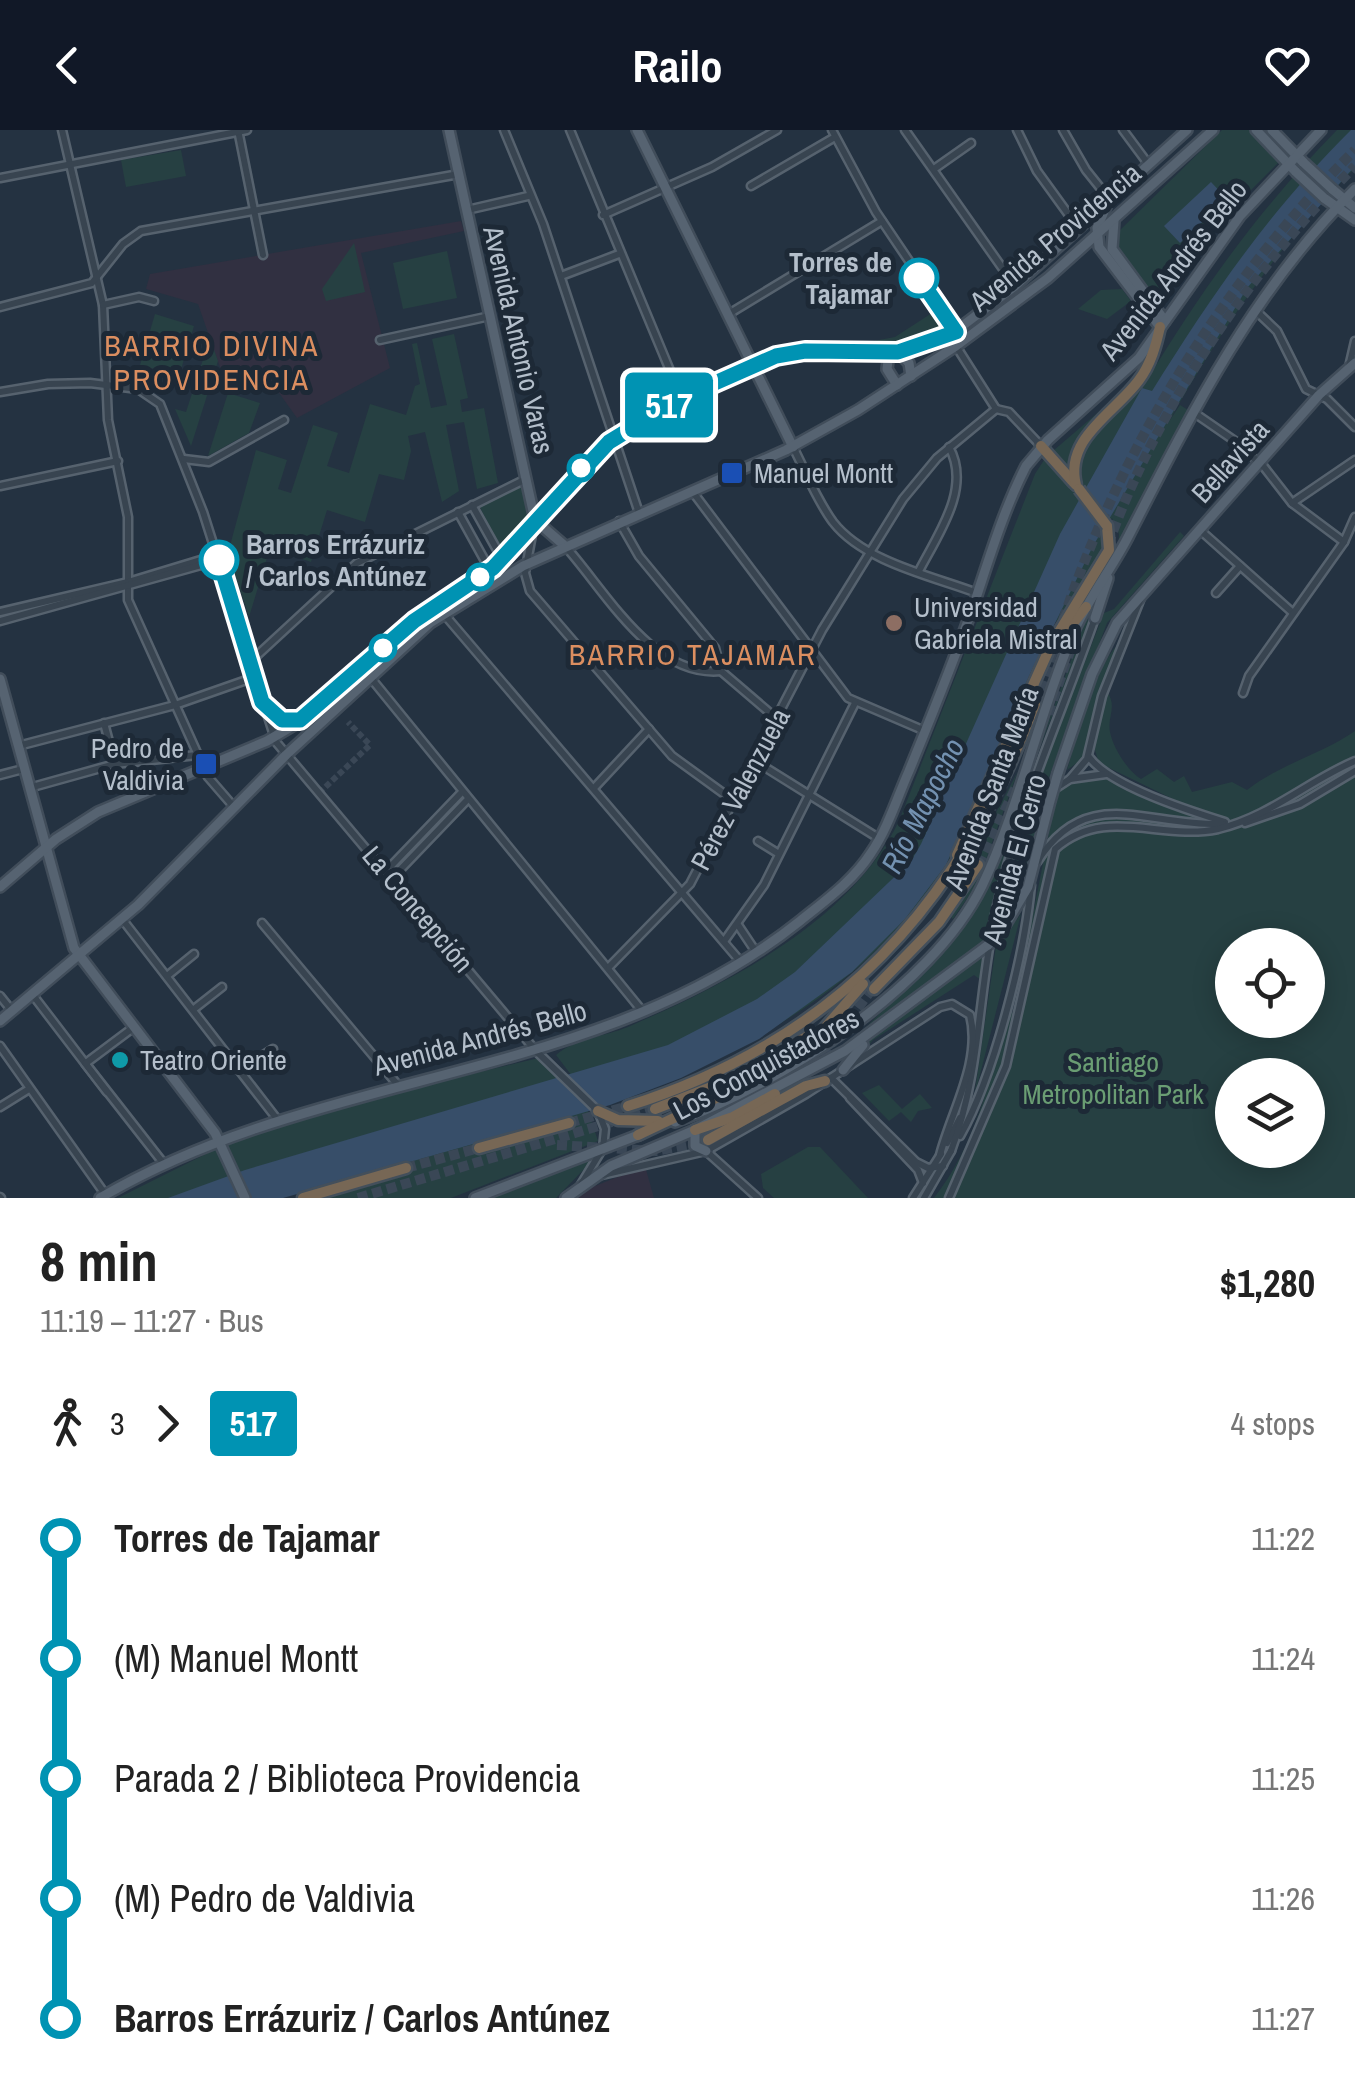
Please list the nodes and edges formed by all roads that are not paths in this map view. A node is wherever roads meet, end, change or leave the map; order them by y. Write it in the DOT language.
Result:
graph roads {
  1 [pos="62,130"];
  2 [pos="241,130"];
  3 [pos="449,130"];
  4 [pos="504,130"];
  5 [pos="570,130"];
  6 [pos="637,130"];
  7 [pos="776,130"];
  8 [pos="905,130"];
  9 [pos="1017,130"];
  10 [pos="1064,130"];
  11 [pos="1123,130"];
  12 [pos="1187,130"];
  13 [pos="1213,130"];
  14 [pos="1256,130"];
  15 [pos="1272,130"];
  16 [pos="1321,130"];
  17 [pos="833,133"];
  18 [pos="971,143"];
  19 [pos="1295,154"];
  20 [pos="70,162"];
  21 [pos="1286,163"];
  22 [pos="1149,165"];
  23 [pos="934,169"];
  24 [pos="459,174"];
  25 [pos="0,178"];
  26 [pos="752,186"];
  27 [pos="666,189"];
  28 [pos="1355,189"];
  29 [pos="1327,195"];
  30 [pos="528,196"];
  31 [pos="1110,200"];
  32 [pos="1341,203"];
  33 [pos="1355,208"];
  34 [pos="252,210"];
  35 [pos="467,210"];
  36 [pos="603,215"];
  37 [pos="1114,220"];
  38 [pos="1325,220"];
  39 [pos="1355,220"];
  40 [pos="882,221"];
  41 [pos="1079,229"];
  42 [pos="1096,236"];
  43 [pos="618,254"];
  44 [pos="263,255"];
  45 [pos="561,276"];
  46 [pos="98,280"];
  47 [pos="1015,286"];
  48 [pos="154,301"];
  49 [pos="103,305"];
  50 [pos="0,307"];
  51 [pos="1254,310"];
  52 [pos="727,314"];
  53 [pos="490,316"];
  54 [pos="1163,324"];
  55 [pos="956,332"];
  56 [pos="380,340"];
  57 [pos="1355,341"];
  58 [pos="959,344"];
  59 [pos="894,352"];
  60 [pos="752,363"];
  61 [pos="1352,365"];
  62 [pos="911,376"];
  63 [pos="107,385"];
  64 [pos="897,385"];
  65 [pos="0,392"];
  66 [pos="1319,395"];
  67 [pos="681,398"];
  68 [pos="996,408"];
  69 [pos="1192,411"];
  70 [pos="284,420"];
  71 [pos="1355,427"];
  72 [pos="614,439"];
  73 [pos="793,446"];
  74 [pos="1041,446"];
  75 [pos="949,448"];
  76 [pos="184,459"];
  77 [pos="1355,460"];
  78 [pos="118,462"];
  79 [pos="1259,464"];
  80 [pos="527,479"];
  81 [pos="0,486"];
  82 [pos="1077,487"];
  83 [pos="692,491"];
  84 [pos="1292,504"];
  85 [pos="472,505"];
  86 [pos="458,512"];
  87 [pos="639,512"];
  88 [pos="534,520"];
  89 [pos="619,521"];
  90 [pos="1354,528"];
  91 [pos="1200,530"];
  92 [pos="1344,542"];
  93 [pos="566,546"];
  94 [pos="870,551"];
  95 [pos="218,557"];
  96 [pos="502,558"];
  97 [pos="526,564"];
  98 [pos="1112,566"];
  99 [pos="1240,566"];
  100 [pos="490,570"];
  101 [pos="920,571"];
  102 [pos="128,585"];
  103 [pos="1216,593"];
  104 [pos="977,594"];
  105 [pos="1143,594"];
  106 [pos="1086,608"];
  107 [pos="0,612"];
  108 [pos="1293,613"];
  109 [pos="444,614"];
  110 [pos="1094,618"];
  111 [pos="0,622"];
  112 [pos="812,651"];
  113 [pos="251,661"];
  114 [pos="1039,669"];
  115 [pos="721,671"];
  116 [pos="369,676"];
  117 [pos="255,678"];
  118 [pos="0,680"];
  119 [pos="1243,693"];
  120 [pos="262,702"];
  121 [pos="855,703"];
  122 [pos="175,704"];
  123 [pos="1034,704"];
  124 [pos="306,718"];
  125 [pos="777,719"];
  126 [pos="104,723"];
  127 [pos="649,730"];
  128 [pos="926,731"];
  129 [pos="274,738"];
  130 [pos="17,746"];
  131 [pos="198,755"];
  132 [pos="286,755"];
  133 [pos="1088,755"];
  134 [pos="755,761"];
  135 [pos="1355,761"];
  136 [pos="116,764"];
  137 [pos="204,768"];
  138 [pos="22,769"];
  139 [pos="1355,771"];
  140 [pos="1058,773"];
  141 [pos="0,774"];
  142 [pos="1109,774"];
  143 [pos="1035,776"];
  144 [pos="1070,779"];
  145 [pos="1056,787"];
  146 [pos="28,788"];
  147 [pos="594,788"];
  148 [pos="809,795"];
  149 [pos="465,796"];
  150 [pos="734,801"];
  151 [pos="234,807"];
  152 [pos="1023,810"];
  153 [pos="1190,811"];
  154 [pos="1186,824"];
  155 [pos="1231,824"];
  156 [pos="880,839"];
  157 [pos="758,841"];
  158 [pos="44,848"];
  159 [pos="779,854"];
  160 [pos="402,862"];
  161 [pos="1036,863"];
  162 [pos="978,865"];
  163 [pos="383,868"];
  164 [pos="1031,878"];
  165 [pos="395,882"];
  166 [pos="0,887"];
  167 [pos="684,892"];
  168 [pos="939,892"];
  169 [pos="122,919"];
  170 [pos="262,923"];
  171 [pos="738,924"];
  172 [pos="725,940"];
  173 [pos="892,948"];
  174 [pos="756,952"];
  175 [pos="194,954"];
  176 [pos="79,956"];
  177 [pos="741,962"];
  178 [pos="609,967"];
  179 [pos="167,976"];
  180 [pos="222,987"];
  181 [pos="874,989"];
  182 [pos="32,994"];
  183 [pos="0,996"];
  184 [pos="194,1009"];
  185 [pos="12,1011"];
  186 [pos="643,1012"];
  187 [pos="972,1019"];
  188 [pos="0,1021"];
  189 [pos="134,1027"];
  190 [pos="814,1033"];
  191 [pos="871,1035"];
  192 [pos="0,1046"];
  193 [pos="273,1049"];
  194 [pos="536,1051"];
  195 [pos="85,1063"];
  196 [pos="240,1070"];
  197 [pos="842,1070"];
  198 [pos="828,1080"];
  199 [pos="397,1084"];
  200 [pos="26,1090"];
  201 [pos="775,1094"];
  202 [pos="850,1096"];
  203 [pos="628,1106"];
  204 [pos="0,1108"];
  205 [pos="965,1108"];
  206 [pos="656,1109"];
  207 [pos="598,1110"];
  208 [pos="277,1119"];
  209 [pos="664,1121"];
  210 [pos="568,1123"];
  211 [pos="695,1130"];
  212 [pos="638,1135"];
  213 [pos="220,1140"];
  214 [pos="707,1146"];
  215 [pos="479,1148"];
  216 [pos="604,1148"];
  217 [pos="951,1151"];
  218 [pos="940,1155"];
  219 [pos="164,1164"];
  220 [pos="943,1166"];
  221 [pos="406,1168"];
  222 [pos="933,1168"];
  223 [pos="596,1176"];
  224 [pos="923,1183"];
  225 [pos="580,1188"];
  226 [pos="102,1196"];
  227 [pos="246,1198"];
  228 [pos="302,1198"];
  229 [pos="475,1198"];
  230 [pos="566,1198"];
  231 [pos="758,1198"];
  232 [pos="913,1198"];
  233 [pos="924,1198"];
  234 [pos="949,1198"];
  1 -- 20 [label="street"];
  2 -- 20 [label="street"];
  2 -- 34 [label="street"];
  3 -- 24 [label="main road, Avenida Antonio Varas"];
  4 -- 30 [label="street"];
  5 -- 36 [label="street"];
  6 -- 27 [label="main road"];
  7 -- 27 [label="street"];
  8 -- 23 [label="street"];
  9 -- 41 [label="street"];
  10 -- 31 [label="street"];
  11 -- 22 [label="street"];
  12 -- 22 [label="main road, Avenida Providencia"];
  13 -- 37 [label="main road, Avenida Providencia"];
  14 -- 21 [label="main road"];
  15 -- 19 [label="main road"];
  16 -- 19 [label="main road, Avenida Andrés Bello"];
  17 -- 26 [label="street"];
  17 -- 40 [label="street"];
  18 -- 23 [label="street"];
  19 -- 21 [label="main road, Avenida Andrés Bello"];
  19 -- 29 [label="main road, bridge"];
  20 -- 25 [label="street"];
  20 -- 46 [label="street"];
  21 -- 29 [label="main road, bridge"];
  21 -- 54 [label="main road, Avenida Andrés Bello"];
  22 -- 31 [label="main road, Avenida Providencia"];
  23 -- 47 [label="street"];
  24 -- 34 [label="street"];
  24 -- 35 [label="main road, Avenida Antonio Varas"];
  27 -- 36 [label="street"];
  27 -- 52 [label="main road"];
  28 -- 32 [label="main road, Avenida Santa María"];
  29 -- 32 [label="main road"];
  29 -- 38 [label="main road"];
  30 -- 35 [label="street"];
  30 -- 45 [label="street"];
  31 -- 41 [label="main road, Avenida Providencia"];
  31 -- 42 [label="main road"];
  32 -- 33 [label="main road"];
  32 -- 38 [label="main road, Avenida Santa María"];
  32 -- 39 [label="main road"];
  34 -- 44 [label="street"];
  34 -- 46 [label="street"];
  35 -- 53 [label="main road, Avenida Antonio Varas"];
  36 -- 43 [label="street"];
  37 -- 42 [label="main road, Avenida Providencia"];
  37 -- 54 [label="main road"];
  38 -- 51 [label="main road, Avenida Santa María"];
  40 -- 52 [label="street"];
  40 -- 55 [label="street"];
  41 -- 47 [label="main road, Avenida Providencia"];
  42 -- 54 [label="main road"];
  42 -- 58 [label="main road, Avenida Providencia"];
  43 -- 45 [label="street"];
  43 -- 67 [label="street"];
  45 -- 72 [label="street"];
  46 -- 49 [label="street"];
  46 -- 50 [label="street"];
  47 -- 55 [label="main road, Avenida Providencia"];
  48 -- 49 [label="street"];
  49 -- 63 [label="street"];
  51 -- 66 [label="street"];
  51 -- 69 [label="main road, Avenida Santa María"];
  52 -- 60 [label="main road"];
  53 -- 56 [label="street"];
  53 -- 80 [label="main road, Avenida Antonio Varas"];
  54 -- 74 [label="main road, Avenida Andrés Bello"];
  54 -- 82 [label="highway"];
  55 -- 58 [label="street"];
  55 -- 59 [label="main road, Avenida Providencia"];
  57 -- 61 [label="street"];
  58 -- 62 [label="main road, Avenida Providencia"];
  58 -- 68 [label="street"];
  59 -- 60 [label="main road"];
  59 -- 62 [label="main road"];
  59 -- 64 [label="main road"];
  60 -- 67 [label="main road"];
  60 -- 73 [label="main road"];
  61 -- 66 [label="main road, Bellavista"];
  62 -- 64 [label="main road, Avenida Providencia"];
  63 -- 65 [label="street, La Concepción"];
  63 -- 76 [label="street, La Concepción"];
  63 -- 78 [label="street"];
  64 -- 73 [label="main road, Avenida Providencia"];
  66 -- 71 [label="street"];
  66 -- 79 [label="main road, Bellavista"];
  67 -- 72 [label="main road"];
  68 -- 74 [label="street"];
  68 -- 75 [label="street, Pérez Valenzuela"];
  69 -- 79 [label="street"];
  69 -- 98 [label="main road, Avenida Santa María"];
  70 -- 76 [label="street"];
  72 -- 87 [label="street"];
  72 -- 88 [label="main road"];
  73 -- 83 [label="main road, Avenida Providencia"];
  73 -- 94 [label="street"];
  74 -- 82 [label="highway"];
  74 -- 104 [label="main road, Avenida Andrés Bello"];
  75 -- 94 [label="street, Pérez Valenzuela"];
  75 -- 101 [label="street"];
  76 -- 95 [label="street, La Concepción"];
  77 -- 84 [label="street"];
  78 -- 81 [label="street"];
  78 -- 102 [label="street"];
  79 -- 84 [label="street"];
  79 -- 91 [label="main road, Bellavista"];
  80 -- 85 [label="street"];
  80 -- 88 [label="main road, Avenida Antonio Varas"];
  82 -- 114 [label="highway, bridge"];
  83 -- 87 [label="main road, Avenida Providencia"];
  83 -- 112 [label="street"];
  84 -- 92 [label="street"];
  85 -- 86 [label="street"];
  85 -- 96 [label="street"];
  86 -- 100 [label="street"];
  86 -- 113 [label="street"];
  87 -- 89 [label="main road, Avenida Providencia"];
  88 -- 93 [label="main road"];
  88 -- 96 [label="main road"];
  88 -- 97 [label="street"];
  89 -- 93 [label="main road, Avenida Providencia"];
  89 -- 115 [label="street"];
  90 -- 92 [label="street"];
  91 -- 99 [label="street"];
  91 -- 105 [label="main road, Bellavista"];
  92 -- 108 [label="street"];
  93 -- 97 [label="main road, Avenida Providencia"];
  93 -- 115 [label="street"];
  94 -- 101 [label="street"];
  94 -- 112 [label="street, Pérez Valenzuela"];
  95 -- 102 [label="street"];
  95 -- 113 [label="street, La Concepción"];
  96 -- 100 [label="main road"];
  97 -- 109 [label="main road, Avenida Providencia"];
  97 -- 127 [label="street"];
  98 -- 106 [label="main road, Avenida Santa María"];
  98 -- 110 [label="main road"];
  99 -- 103 [label="street"];
  99 -- 108 [label="street"];
  100 -- 124 [label="main road"];
  101 -- 104 [label="street"];
  102 -- 107 [label="street"];
  102 -- 111 [label="street"];
  102 -- 122 [label="street"];
  104 -- 128 [label="main road, Avenida Andrés Bello"];
  105 -- 133 [label="street, Bellavista"];
  105 -- 140 [label="main road, Bellavista"];
  106 -- 110 [label="main road"];
  106 -- 114 [label="highway"];
  106 -- 212 [label="main road, Avenida Santa María"];
  108 -- 119 [label="street"];
  109 -- 116 [label="main road, Avenida Providencia"];
  109 -- 147 [label="street"];
  110 -- 143 [label="street, Avenida El Cerro"];
  112 -- 121 [label="street"];
  112 -- 125 [label="street, Pérez Valenzuela"];
  113 -- 117 [label="street, La Concepción"];
  114 -- 168 [label="highway"];
  115 -- 125 [label="street"];
  116 -- 132 [label="main road, Avenida Providencia"];
  116 -- 149 [label="street"];
  117 -- 120 [label="street, La Concepción"];
  117 -- 122 [label="street"];
  118 -- 130 [label="main road"];
  120 -- 124 [label="main road"];
  120 -- 129 [label="street, La Concepción"];
  121 -- 128 [label="street"];
  121 -- 148 [label="street"];
  122 -- 126 [label="street"];
  122 -- 131 [label="street"];
  123 -- 168 [label="highway"];
  124 -- 129 [label="main road"];
  125 -- 134 [label="street, Pérez Valenzuela"];
  126 -- 130 [label="street"];
  126 -- 136 [label="street"];
  127 -- 147 [label="street"];
  127 -- 150 [label="street"];
  128 -- 156 [label="main road, Avenida Andrés Bello"];
  129 -- 132 [label="street, La Concepción"];
  129 -- 137 [label="main road"];
  130 -- 138 [label="main road"];
  131 -- 136 [label="street"];
  131 -- 137 [label="street"];
  132 -- 151 [label="main road, Avenida Providencia"];
  132 -- 163 [label="street, La Concepción"];
  133 -- 142 [label="street"];
  133 -- 144 [label="street, Bellavista"];
  134 -- 148 [label="street"];
  134 -- 150 [label="street, Pérez Valenzuela"];
  135 -- 155 [label="street"];
  136 -- 146 [label="street"];
  137 -- 151 [label="street"];
  137 -- 158 [label="main road"];
  138 -- 141 [label="street"];
  138 -- 146 [label="main road"];
  139 -- 155 [label="street"];
  140 -- 161 [label="main road, Los Conquistadores, bridge"];
  142 -- 144 [label="street"];
  142 -- 153 [label="street"];
  143 -- 145 [label="street"];
  143 -- 152 [label="street, Avenida El Cerro"];
  144 -- 145 [label="street"];
  145 -- 152 [label="street"];
  146 -- 158 [label="main road"];
  147 -- 167 [label="street"];
  148 -- 156 [label="street"];
  148 -- 159 [label="street"];
  149 -- 160 [label="street"];
  149 -- 178 [label="street"];
  150 -- 167 [label="street, Pérez Valenzuela"];
  151 -- 169 [label="main road, Avenida Providencia"];
  152 -- 205 [label="street, Avenida El Cerro"];
  153 -- 154 [label="street"];
  153 -- 155 [label="street"];
  154 -- 155 [label="street"];
  154 -- 161 [label="street"];
  155 -- 234 [label="street"];
  156 -- 174 [label="main road, Avenida Andrés Bello"];
  157 -- 159 [label="street"];
  158 -- 166 [label="main road"];
  158 -- 176 [label="main road"];
  159 -- 171 [label="street"];
  160 -- 163 [label="street"];
  160 -- 165 [label="street"];
  161 -- 164 [label="main road, Los Conquistadores"];
  162 -- 181 [label="highway"];
  163 -- 165 [label="street, La Concepción"];
  164 -- 191 [label="main road, Los Conquistadores, bridge"];
  164 -- 217 [label="street"];
  165 -- 194 [label="street, La Concepción"];
  167 -- 172 [label="street"];
  167 -- 178 [label="street, Pérez Valenzuela"];
  168 -- 173 [label="highway"];
  169 -- 176 [label="main road, Avenida Providencia"];
  169 -- 179 [label="street"];
  170 -- 199 [label="street"];
  171 -- 172 [label="street"];
  171 -- 174 [label="street"];
  172 -- 177 [label="street"];
  173 -- 203 [label="highway"];
  173 -- 209 [label="highway"];
  174 -- 177 [label="main road, Avenida Andrés Bello"];
  175 -- 179 [label="street"];
  176 -- 182 [label="main road, Avenida Providencia"];
  176 -- 189 [label="main road"];
  177 -- 186 [label="main road, Avenida Andrés Bello"];
  178 -- 186 [label="street"];
  179 -- 184 [label="street"];
  180 -- 184 [label="street"];
  182 -- 185 [label="main road, Avenida Providencia"];
  182 -- 195 [label="street"];
  183 -- 185 [label="street"];
  184 -- 196 [label="street"];
  185 -- 188 [label="main road, Avenida Providencia"];
  186 -- 194 [label="main road, Avenida Andrés Bello"];
  187 -- 197 [label="street, Los Conquistadores"];
  187 -- 218 [label="street, Avenida El Cerro"];
  189 -- 195 [label="street"];
  189 -- 213 [label="main road"];
  190 -- 206 [label="highway"];
  191 -- 197 [label="main road"];
  191 -- 211 [label="main road, Los Conquistadores"];
  192 -- 200 [label="street"];
  193 -- 196 [label="street"];
  194 -- 199 [label="main road, Avenida Andrés Bello"];
  194 -- 207 [label="street, La Concepción"];
  195 -- 219 [label="street"];
  196 -- 208 [label="street"];
  197 -- 198 [label="street, Los Conquistadores"];
  198 -- 202 [label="street"];
  198 -- 214 [label="highway"];
  199 -- 208 [label="main road, Avenida Andrés Bello"];
  200 -- 204 [label="street"];
  200 -- 226 [label="street"];
  201 -- 211 [label="highway"];
  202 -- 222 [label="street"];
  202 -- 224 [label="street"];
  205 -- 217 [label="street, Avenida El Cerro"];
  205 -- 218 [label="street, Avenida El Cerro"];
  207 -- 209 [label="highway"];
  207 -- 216 [label="street"];
  208 -- 213 [label="main road, Avenida Andrés Bello"];
  209 -- 212 [label="highway"];
  210 -- 215 [label="highway"];
  211 -- 214 [label="main road"];
  211 -- 223 [label="main road, Los Conquistadores"];
  212 -- 216 [label="main road, Avenida Santa María"];
  213 -- 219 [label="main road, Avenida Andrés Bello"];
  213 -- 227 [label="main road"];
  214 -- 223 [label="street, Los Conquistadores"];
  214 -- 231 [label="street"];
  216 -- 225 [label="street"];
  216 -- 229 [label="main road, Avenida Santa María"];
  217 -- 220 [label="street"];
  218 -- 222 [label="street, Avenida El Cerro"];
  219 -- 226 [label="main road, Avenida Andrés Bello"];
  220 -- 222 [label="street"];
  220 -- 233 [label="street"];
  221 -- 228 [label="highway"];
  222 -- 224 [label="street, Avenida El Cerro"];
  223 -- 225 [label="main road, Los Conquistadores"];
  224 -- 232 [label="street, Avenida El Cerro"];
  225 -- 230 [label="main road, Los Conquistadores"];
}
